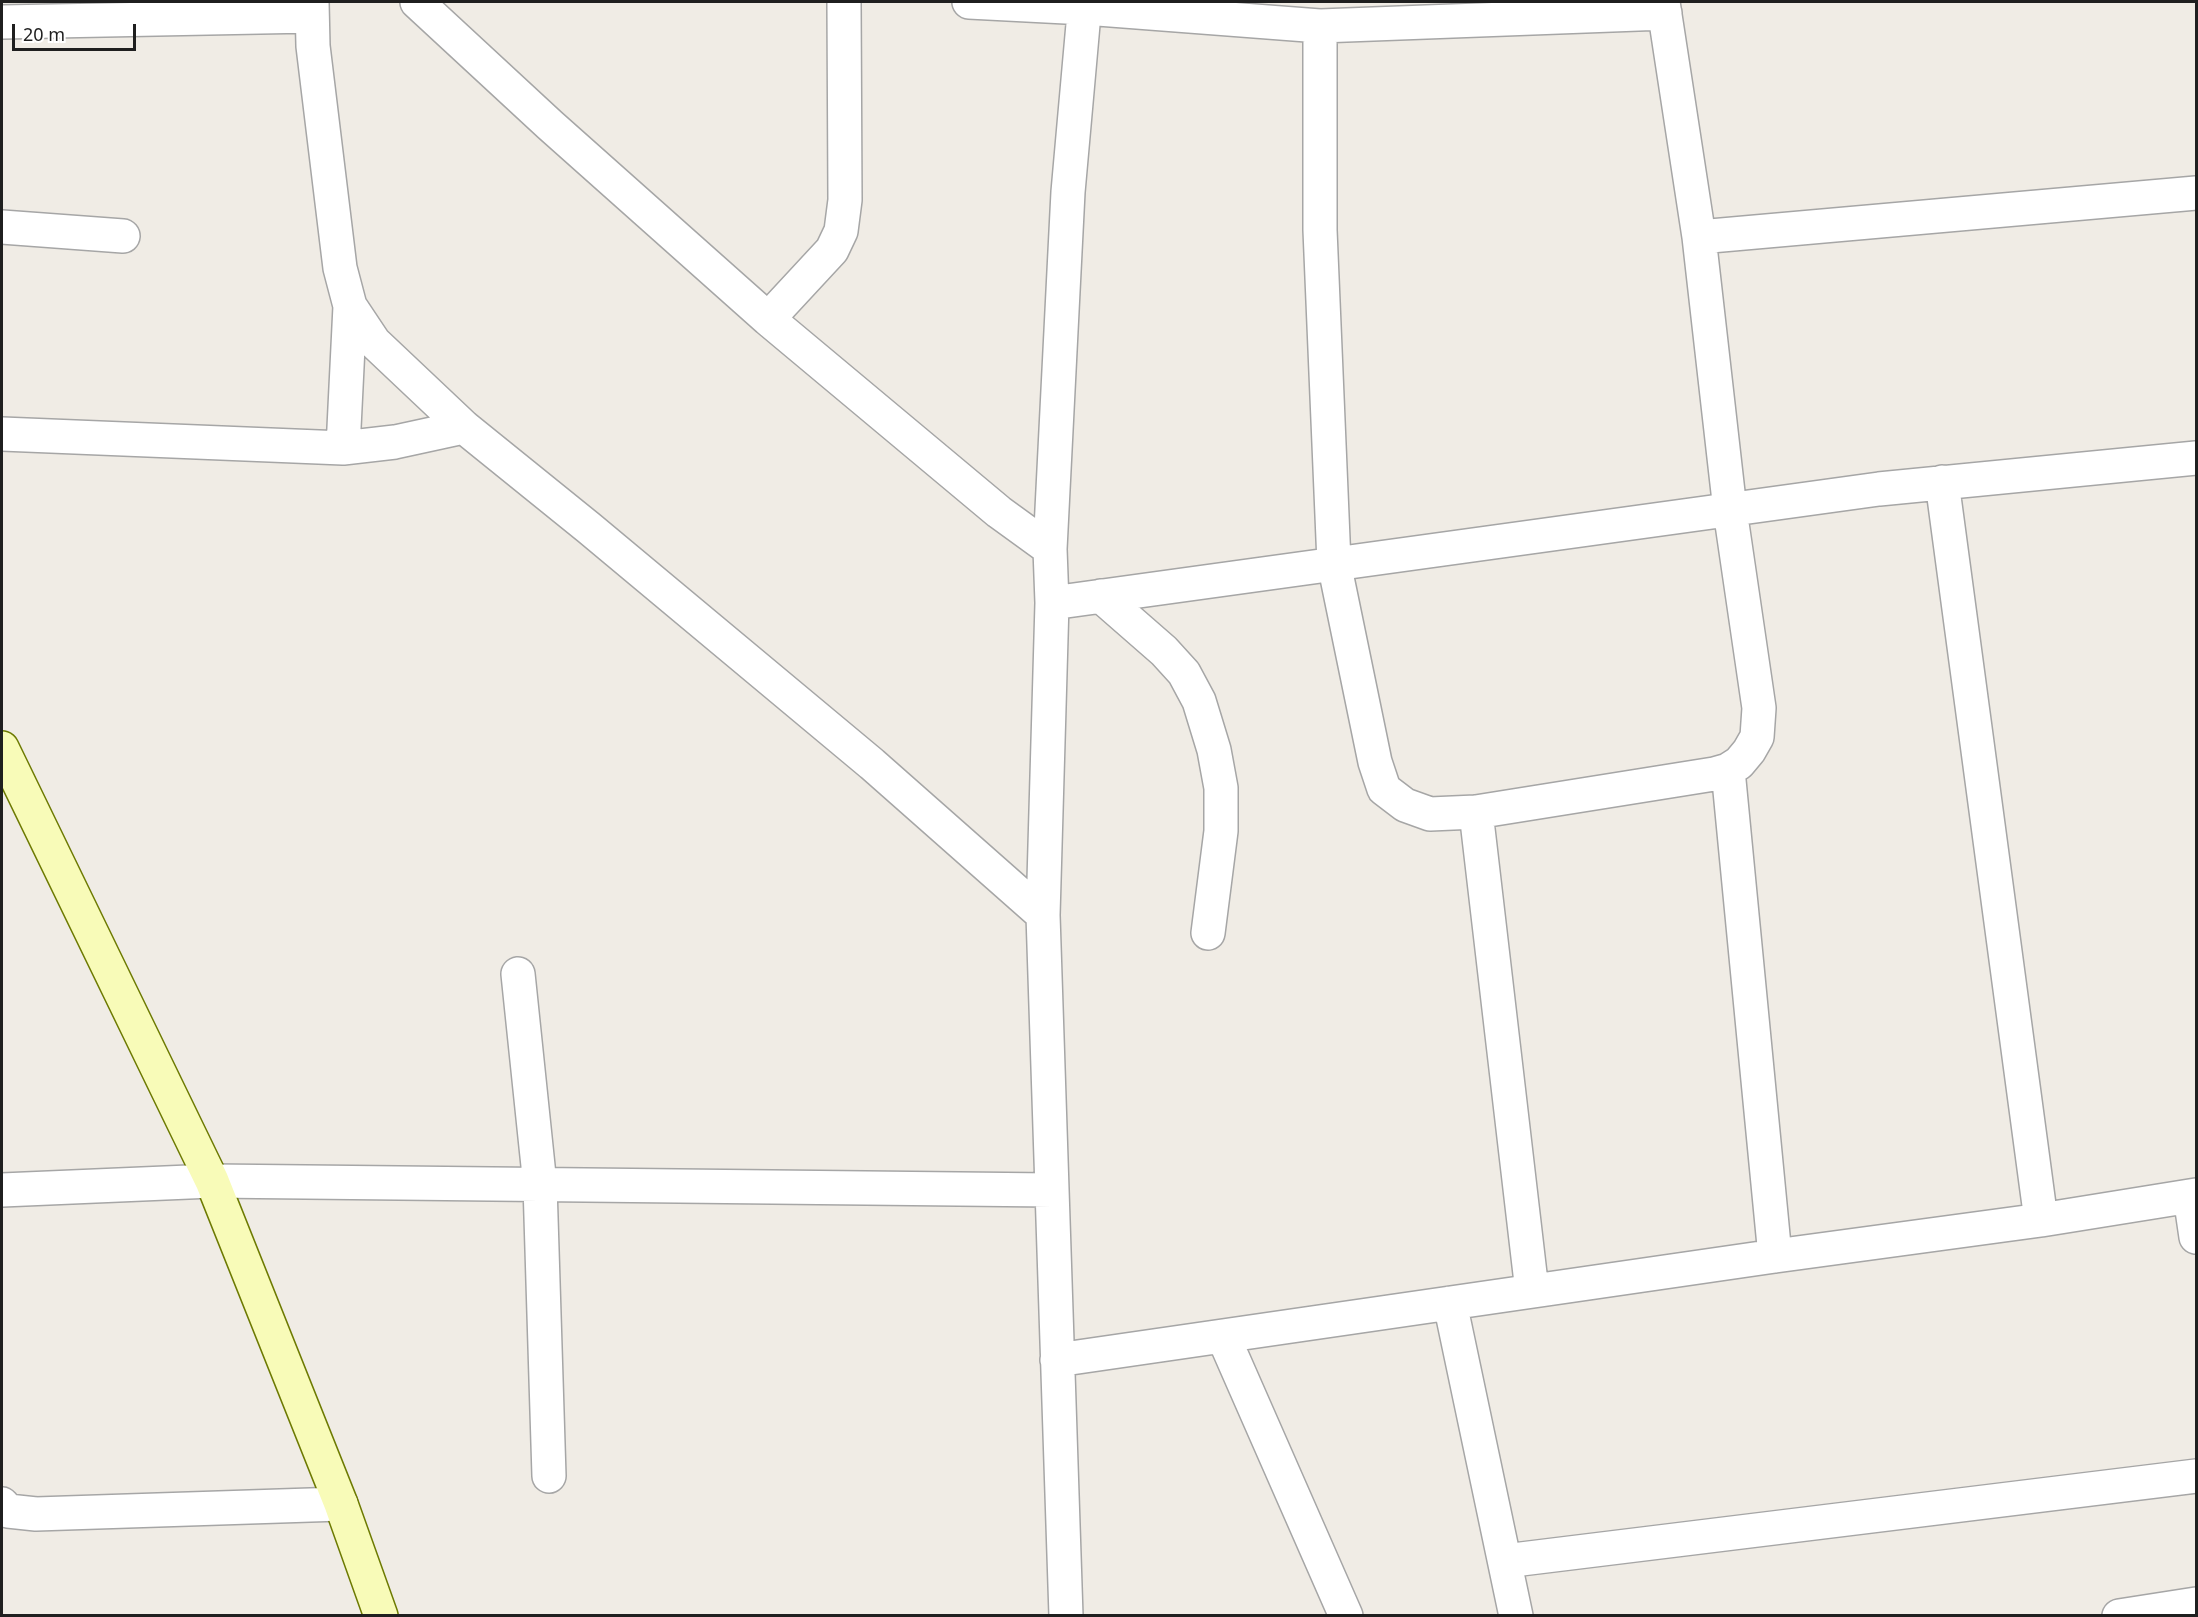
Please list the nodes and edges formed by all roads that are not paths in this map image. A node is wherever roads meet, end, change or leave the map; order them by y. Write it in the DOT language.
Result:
graph roads {
  1 [pos="417,2"];
  2 [pos="844,2"];
  3 [pos="969,2"];
  4 [pos="1085,5"];
  5 [pos="1664,7"];
  6 [pos="312,9"];
  7 [pos="2,22"];
  8 [pos="1320,26"];
  9 [pos="2196,193"];
  10 [pos="2,227"];
  11 [pos="123,236"];
  12 [pos="1699,237"];
  13 [pos="350,306"];
  14 [pos="768,319"];
  15 [pos="464,427"];
  16 [pos="2,435"];
  17 [pos="343,448"];
  18 [pos="2196,458"];
  19 [pos="1942,482"];
  20 [pos="1731,510"];
  21 [pos="1050,549"];
  22 [pos="1334,563"];
  23 [pos="1101,596"];
  24 [pos="1052,603"];
  25 [pos="6,767"];
  26 [pos="1728,770"];
  27 [pos="1476,812"];
  28 [pos="1043,915"];
  29 [pos="1208,933"];
  30 [pos="518,975"];
  31 [pos="212,1181"];
  32 [pos="540,1185"];
  33 [pos="2,1190"];
  34 [pos="1052,1190"];
  35 [pos="2193,1195"];
  36 [pos="2041,1220"];
  37 [pos="2196,1237"];
  38 [pos="1775,1256"];
  39 [pos="1532,1291"];
  40 [pos="1450,1303"];
  41 [pos="1223,1336"];
  42 [pos="1057,1359"];
  43 [pos="549,1476"];
  44 [pos="2196,1476"];
  45 [pos="2,1504"];
  46 [pos="341,1504"];
  47 [pos="1505,1561"];
  48 [pos="2196,1604"];
  49 [pos="381,1616"];
  50 [pos="1066,1616"];
  51 [pos="1346,1616"];
  52 [pos="1516,1616"];
  53 [pos="2119,1616"];
  1 -- 14 [label="street"];
  2 -- 14 [label="street"];
  3 -- 4 [label="street"];
  4 -- 8 [label="street"];
  4 -- 21 [label="street"];
  5 -- 8 [label="street"];
  5 -- 12 [label="street"];
  6 -- 7 [label="street"];
  6 -- 13 [label="street"];
  8 -- 22 [label="street"];
  9 -- 12 [label="street"];
  10 -- 11 [label="street"];
  12 -- 20 [label="street"];
  13 -- 15 [label="street"];
  13 -- 17 [label="street"];
  14 -- 21 [label="street"];
  15 -- 17 [label="street"];
  15 -- 28 [label="street"];
  16 -- 17 [label="street"];
  18 -- 19 [label="street"];
  19 -- 20 [label="street"];
  19 -- 36 [label="street"];
  20 -- 22 [label="street"];
  20 -- 26 [label="street"];
  21 -- 24 [label="street"];
  22 -- 23 [label="street"];
  22 -- 27 [label="street"];
  23 -- 24 [label="street"];
  23 -- 29 [label="street"];
  24 -- 28 [label="street"];
  25 -- 31 [label="street"];
  26 -- 27 [label="street"];
  26 -- 38 [label="street"];
  27 -- 39 [label="street"];
  28 -- 34 [label="street"];
  30 -- 32 [label="street"];
  31 -- 32 [label="street"];
  31 -- 33 [label="street"];
  31 -- 46 [label="street"];
  32 -- 34 [label="street"];
  32 -- 43 [label="street"];
  34 -- 42 [label="street"];
  35 -- 36 [label="street"];
  35 -- 37 [label="street"];
  36 -- 38 [label="street"];
  38 -- 39 [label="street"];
  39 -- 40 [label="street"];
  40 -- 41 [label="street"];
  40 -- 47 [label="street"];
  41 -- 42 [label="street"];
  41 -- 51 [label="street"];
  42 -- 50 [label="street"];
  44 -- 47 [label="street"];
  45 -- 46 [label="street"];
  46 -- 49 [label="street"];
  47 -- 52 [label="street"];
  48 -- 53 [label="street"];
}
